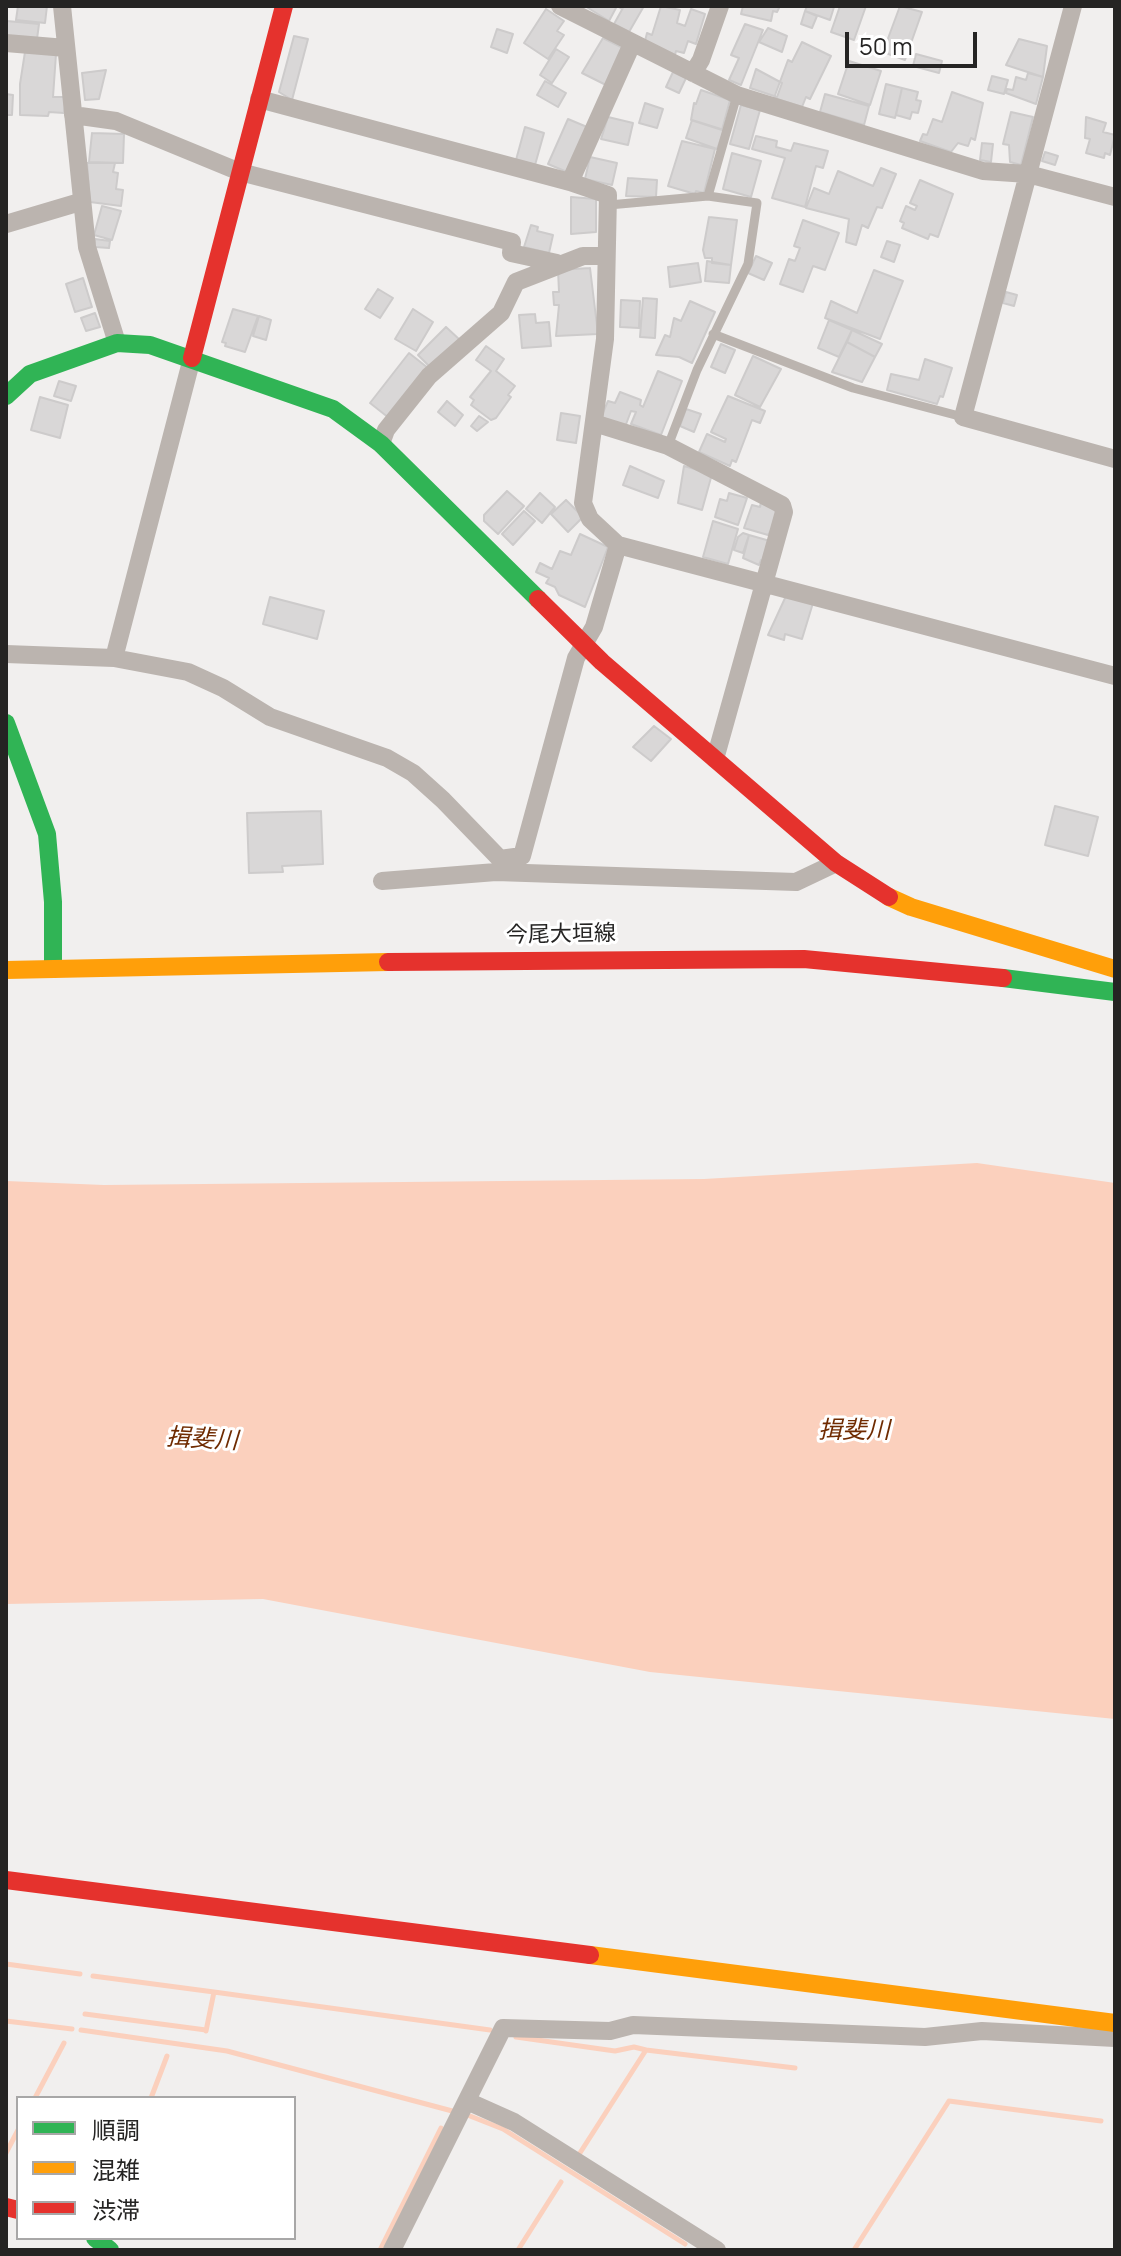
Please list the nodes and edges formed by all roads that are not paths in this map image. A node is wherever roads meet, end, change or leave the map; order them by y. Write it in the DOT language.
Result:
graph roads {
  1 [pos="62,6"];
  2 [pos="284,6"];
  3 [pos="560,6"];
  4 [pos="720,6"];
  5 [pos="1073,6"];
  6 [pos="6,43"];
  7 [pos="632,44"];
  8 [pos="66,48"];
  9 [pos="693,73"];
  10 [pos="737,95"];
  11 [pos="259,99"];
  12 [pos="73,115"];
  13 [pos="240,172"];
  14 [pos="1028,174"];
  15 [pos="570,182"];
  16 [pos="708,196"];
  17 [pos="1115,197"];
  18 [pos="80,202"];
  19 [pos="609,205"];
  20 [pos="6,224"];
  21 [pos="606,256"];
  22 [pos="557,263"];
  23 [pos="713,334"];
  24 [pos="117,343"];
  25 [pos="192,358"];
  26 [pos="6,396"];
  27 [pos="963,417"];
  28 [pos="594,423"];
  29 [pos="381,444"];
  30 [pos="668,446"];
  31 [pos="1115,459"];
  32 [pos="618,545"];
  33 [pos="764,582"];
  34 [pos="585,646"];
  35 [pos="6,654"];
  36 [pos="114,658"];
  37 [pos="1115,676"];
  38 [pos="6,723"];
  39 [pos="715,759"];
  40 [pos="836,863"];
  41 [pos="382,881"];
  42 [pos="53,969"];
  43 [pos="1115,969"];
  44 [pos="6,970"];
  45 [pos="1115,992"];
  46 [pos="6,1880"];
  47 [pos="1115,2023"];
  48 [pos="1115,2038"];
  49 [pos="467,2101"];
  50 [pos="392,2250"];
  51 [pos="717,2250"];
  1 -- 8 [label="street"];
  2 -- 11 [label="street"];
  3 -- 7 [label="street"];
  4 -- 9 [label="street"];
  5 -- 14 [label="street"];
  6 -- 8 [label="street"];
  7 -- 9 [label="street"];
  7 -- 15 [label="street"];
  8 -- 12 [label="street"];
  9 -- 10 [label="street"];
  10 -- 14 [label="street"];
  10 -- 16 [label="lane"];
  11 -- 13 [label="street"];
  11 -- 15 [label="street"];
  12 -- 13 [label="street"];
  12 -- 18 [label="street"];
  13 -- 22 [label="street"];
  13 -- 25 [label="street"];
  14 -- 17 [label="street"];
  14 -- 27 [label="street"];
  15 -- 19 [label="street"];
  16 -- 19 [label="lane"];
  16 -- 23 [label="lane"];
  18 -- 20 [label="street"];
  18 -- 24 [label="street"];
  19 -- 21 [label="street"];
  21 -- 22 [label="street"];
  21 -- 28 [label="street"];
  22 -- 29 [label="street"];
  23 -- 27 [label="lane"];
  23 -- 30 [label="lane"];
  24 -- 25 [label="street"];
  24 -- 26 [label="street"];
  25 -- 29 [label="street"];
  25 -- 36 [label="street"];
  27 -- 31 [label="street"];
  28 -- 30 [label="street"];
  28 -- 32 [label="street"];
  29 -- 34 [label="street"];
  30 -- 33 [label="street"];
  32 -- 33 [label="street"];
  32 -- 34 [label="street"];
  33 -- 37 [label="street"];
  33 -- 39 [label="street"];
  34 -- 36 [label="street"];
  34 -- 39 [label="street"];
  35 -- 36 [label="street"];
  38 -- 42 [label="street"];
  39 -- 40 [label="street"];
  40 -- 41 [label="street"];
  40 -- 43 [label="street"];
  42 -- 44 [label="street, 今尾大垣線"];
  42 -- 45 [label="street, 今尾大垣線"];
  46 -- 47 [label="street"];
  48 -- 49 [label="street"];
  49 -- 50 [label="street"];
  49 -- 51 [label="street"];
}
